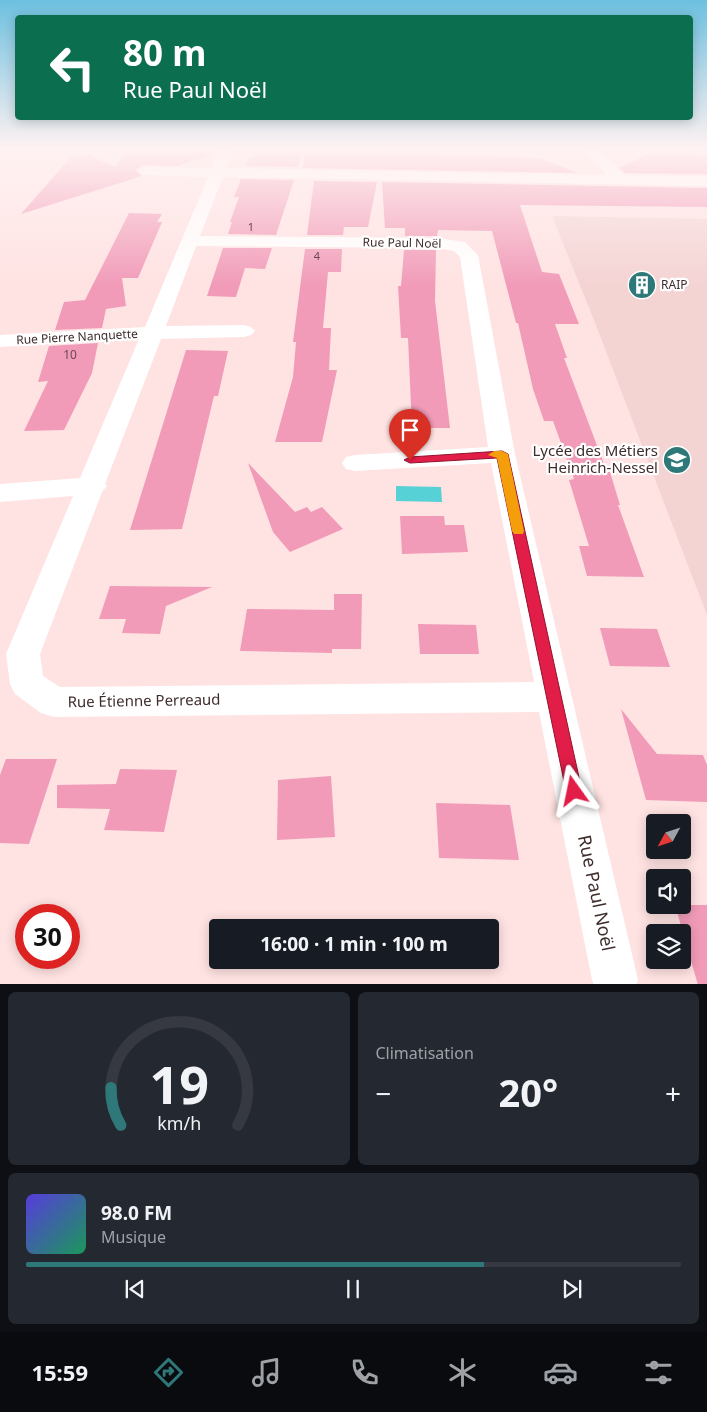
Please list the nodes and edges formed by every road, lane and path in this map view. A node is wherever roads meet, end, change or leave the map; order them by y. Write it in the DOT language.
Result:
graph roads {
  1 [pos="209,194"];
  2 [pos="191,241"];
  3 [pos="244,330"];
  4 [pos="154,333"];
  5 [pos="0,341"];
  6 [pos="502,454"];
  7 [pos="355,464"];
  8 [pos="93,486"];
  9 [pos="0,493"];
  10 [pos="553,697"];
  11 [pos="615,980"];
  1 -- 2 [label="street, Rue Étienne Perreaud"];
  2 -- 4 [label="street, Rue Étienne Perreaud"];
  2 -- 6 [label="street, Rue Paul Noël"];
  3 -- 4 [label="street"];
  4 -- 5 [label="street, Rue Pierre Nanquette"];
  4 -- 8 [label="street, Rue Étienne Perreaud"];
  6 -- 7 [label="street"];
  6 -- 10 [label="street, Rue Paul Noël"];
  8 -- 9 [label="street"];
  8 -- 10 [label="street, Rue Étienne Perreaud"];
  10 -- 11 [label="street, Rue Paul Noël"];
}
